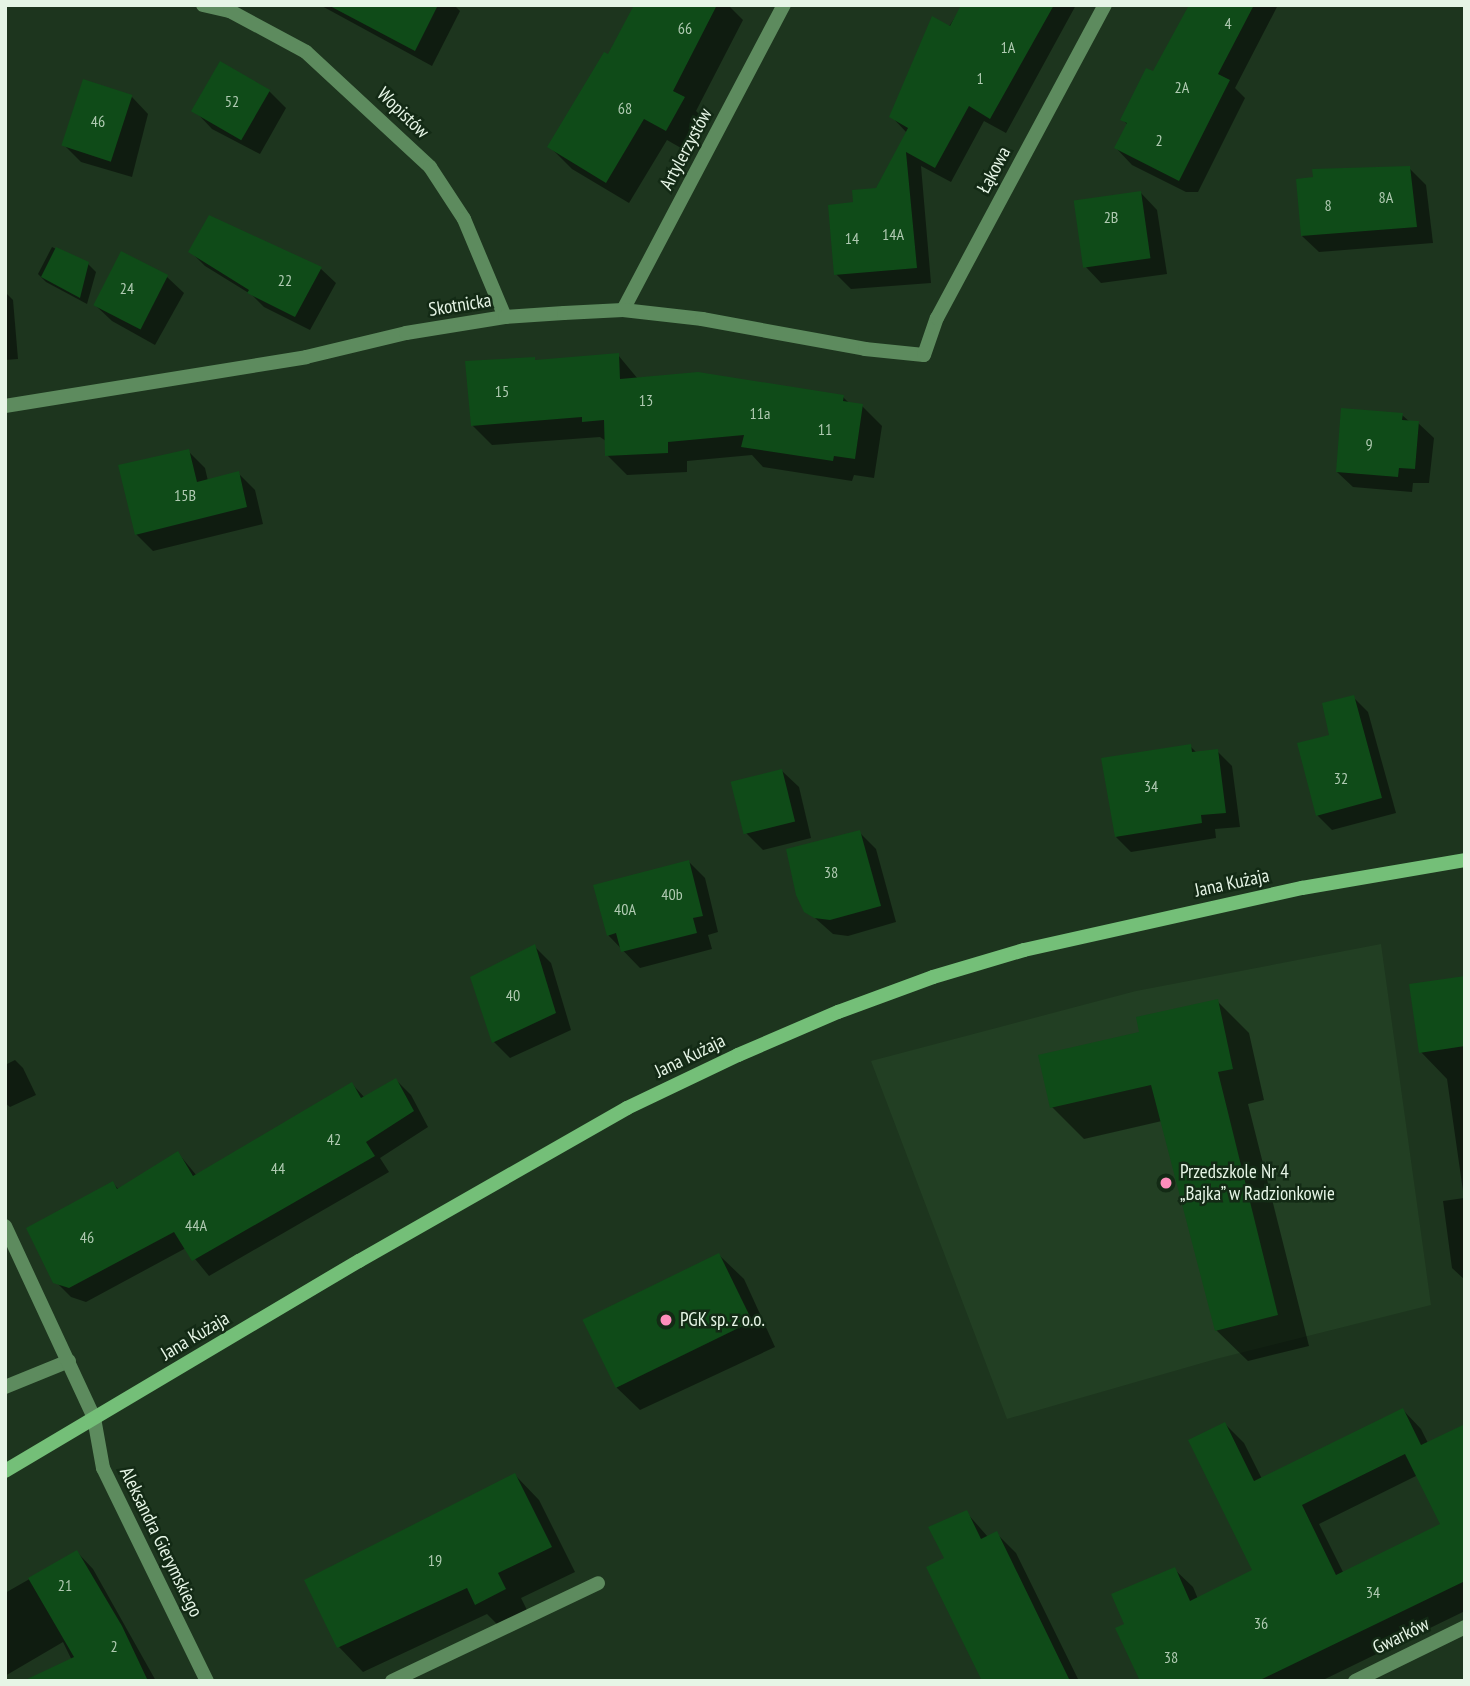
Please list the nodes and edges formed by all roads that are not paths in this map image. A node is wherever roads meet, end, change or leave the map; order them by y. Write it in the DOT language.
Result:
graph roads {
  1 [pos="203,5"];
  2 [pos="784,5"];
  3 [pos="1104,5"];
  4 [pos="622,310"];
  5 [pos="505,317"];
  6 [pos="924,355"];
  7 [pos="5,406"];
  8 [pos="1465,860"];
  9 [pos="5,1226"];
  10 [pos="69,1361"];
  11 [pos="5,1387"];
  12 [pos="94,1418"];
  13 [pos="5,1471"];
  14 [pos="598,1583"];
  15 [pos="1465,1627"];
  16 [pos="207,1681"];
  17 [pos="392,1681"];
  18 [pos="1355,1681"];
  1 -- 5 [label="street, Wopistów"];
  2 -- 4 [label="street, Artylerzystów"];
  3 -- 6 [label="street, Łąkowa"];
  4 -- 5 [label="street, Skotnicka"];
  4 -- 6 [label="street, Skotnicka"];
  5 -- 7 [label="street, Skotnicka"];
  8 -- 12 [label="street, Jana Kużaja"];
  9 -- 10 [label="street, Aleksandra Gierymskiego"];
  10 -- 11 [label="street"];
  10 -- 12 [label="street, Aleksandra Gierymskiego"];
  12 -- 13 [label="street, Jana Kużaja"];
  12 -- 16 [label="street, Aleksandra Gierymskiego"];
  14 -- 17 [label="street"];
  15 -- 18 [label="street, Gwarków"];
}
